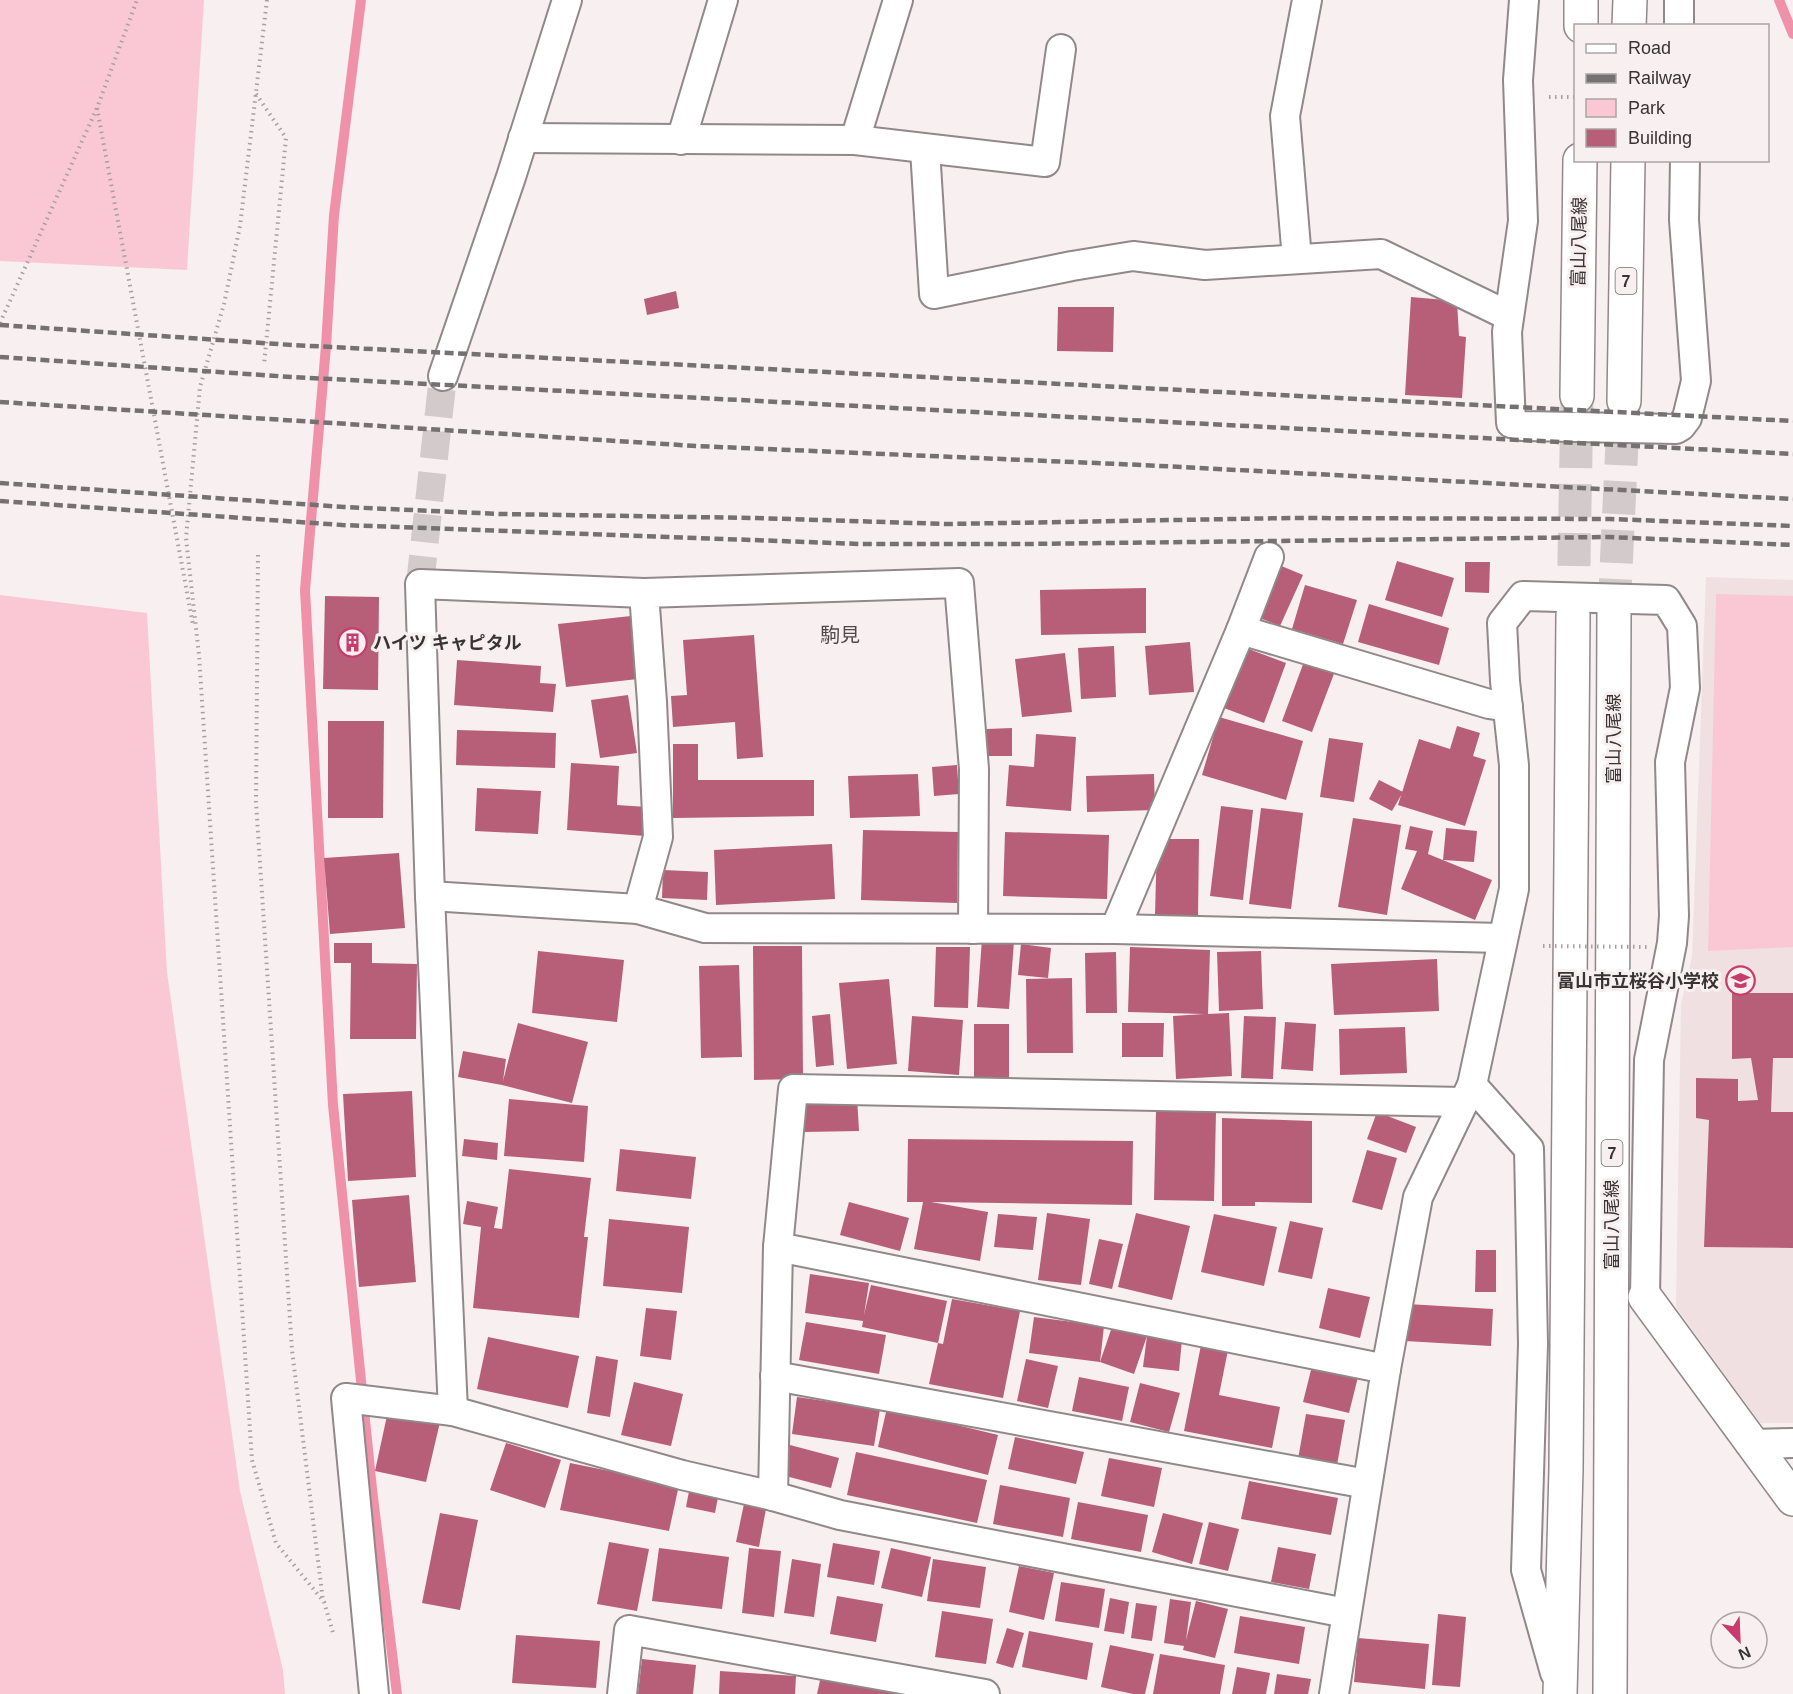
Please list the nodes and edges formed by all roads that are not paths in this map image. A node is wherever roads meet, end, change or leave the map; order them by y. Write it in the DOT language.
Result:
graph roads {
  1 [pos="567,0"];
  2 [pos="723,0"];
  3 [pos="897,0"];
  4 [pos="1308,0"];
  5 [pos="1524,0"];
  6 [pos="1581,0"];
  7 [pos="1630,0"];
  8 [pos="1678,0"];
  9 [pos="1581,24"];
  10 [pos="1629,24"];
  11 [pos="1679,24"];
  12 [pos="1061,49"];
  13 [pos="524,138"];
  14 [pos="681,140"];
  15 [pos="855,140"];
  16 [pos="925,148"];
  17 [pos="1580,162"];
  18 [pos="1628,162"];
  19 [pos="1685,162"];
  20 [pos="1297,259"];
  21 [pos="1509,316"];
  22 [pos="443,376"];
  23 [pos="1577,396"];
  24 [pos="1624,401"];
  25 [pos="1269,557"];
  26 [pos="644,593"];
  27 [pos="1614,612"];
  28 [pos="1573,615"];
  29 [pos="1241,630"];
  30 [pos="1508,707"];
  31 [pos="430,896"];
  32 [pos="638,909"];
  33 [pos="973,929"];
  34 [pos="1115,929"];
  35 [pos="1502,938"];
  36 [pos="1468,1094"];
  37 [pos="778,1247"];
  38 [pos="1645,1297"];
  39 [pos="1386,1369"];
  40 [pos="775,1376"];
  41 [pos="453,1411"];
  42 [pos="1793,1443"];
  43 [pos="1753,1444"];
  44 [pos="1367,1484"];
  45 [pos="773,1496"];
  46 [pos="1793,1499"];
  47 [pos="1346,1613"];
  48 [pos="1560,1691"];
  49 [pos="374,1694"];
  50 [pos="622,1694"];
  51 [pos="986,1694"];
  52 [pos="1334,1694"];
  53 [pos="1610,1694"];
  1 -- 13 [label="street"];
  2 -- 14 [label="street"];
  3 -- 15 [label="street"];
  4 -- 20 [label="street"];
  5 -- 21 [label="street"];
  6 -- 9 [label="main road"];
  7 -- 10 [label="main road"];
  8 -- 11 [label="street"];
  12 -- 16 [label="street"];
  13 -- 14 [label="street"];
  13 -- 22 [label="street"];
  14 -- 15 [label="street"];
  15 -- 16 [label="street"];
  16 -- 20 [label="street"];
  17 -- 23 [label="main road, 富山八尾線"];
  18 -- 24 [label="main road, 7"];
  19 -- 21 [label="street"];
  20 -- 21 [label="street"];
  25 -- 29 [label="street"];
  26 -- 31 [label="street"];
  26 -- 32 [label="street"];
  26 -- 33 [label="street"];
  27 -- 53 [label="main road, 富山八尾線 / 7"];
  28 -- 48 [label="main road"];
  29 -- 30 [label="street"];
  29 -- 34 [label="street"];
  30 -- 35 [label="street"];
  30 -- 38 [label="street"];
  31 -- 32 [label="street"];
  31 -- 41 [label="street"];
  32 -- 33 [label="street"];
  33 -- 34 [label="street"];
  34 -- 35 [label="street"];
  35 -- 36 [label="street"];
  36 -- 37 [label="street"];
  36 -- 39 [label="street"];
  36 -- 48 [label="street"];
  37 -- 39 [label="street"];
  37 -- 40 [label="street"];
  38 -- 43 [label="main road"];
  39 -- 44 [label="street"];
  40 -- 44 [label="street"];
  40 -- 45 [label="street"];
  41 -- 45 [label="street"];
  41 -- 49 [label="street"];
  42 -- 43 [label="street"];
  43 -- 46 [label="main road"];
  44 -- 47 [label="street"];
  45 -- 47 [label="street"];
  47 -- 52 [label="street"];
  50 -- 51 [label="street"];
}
